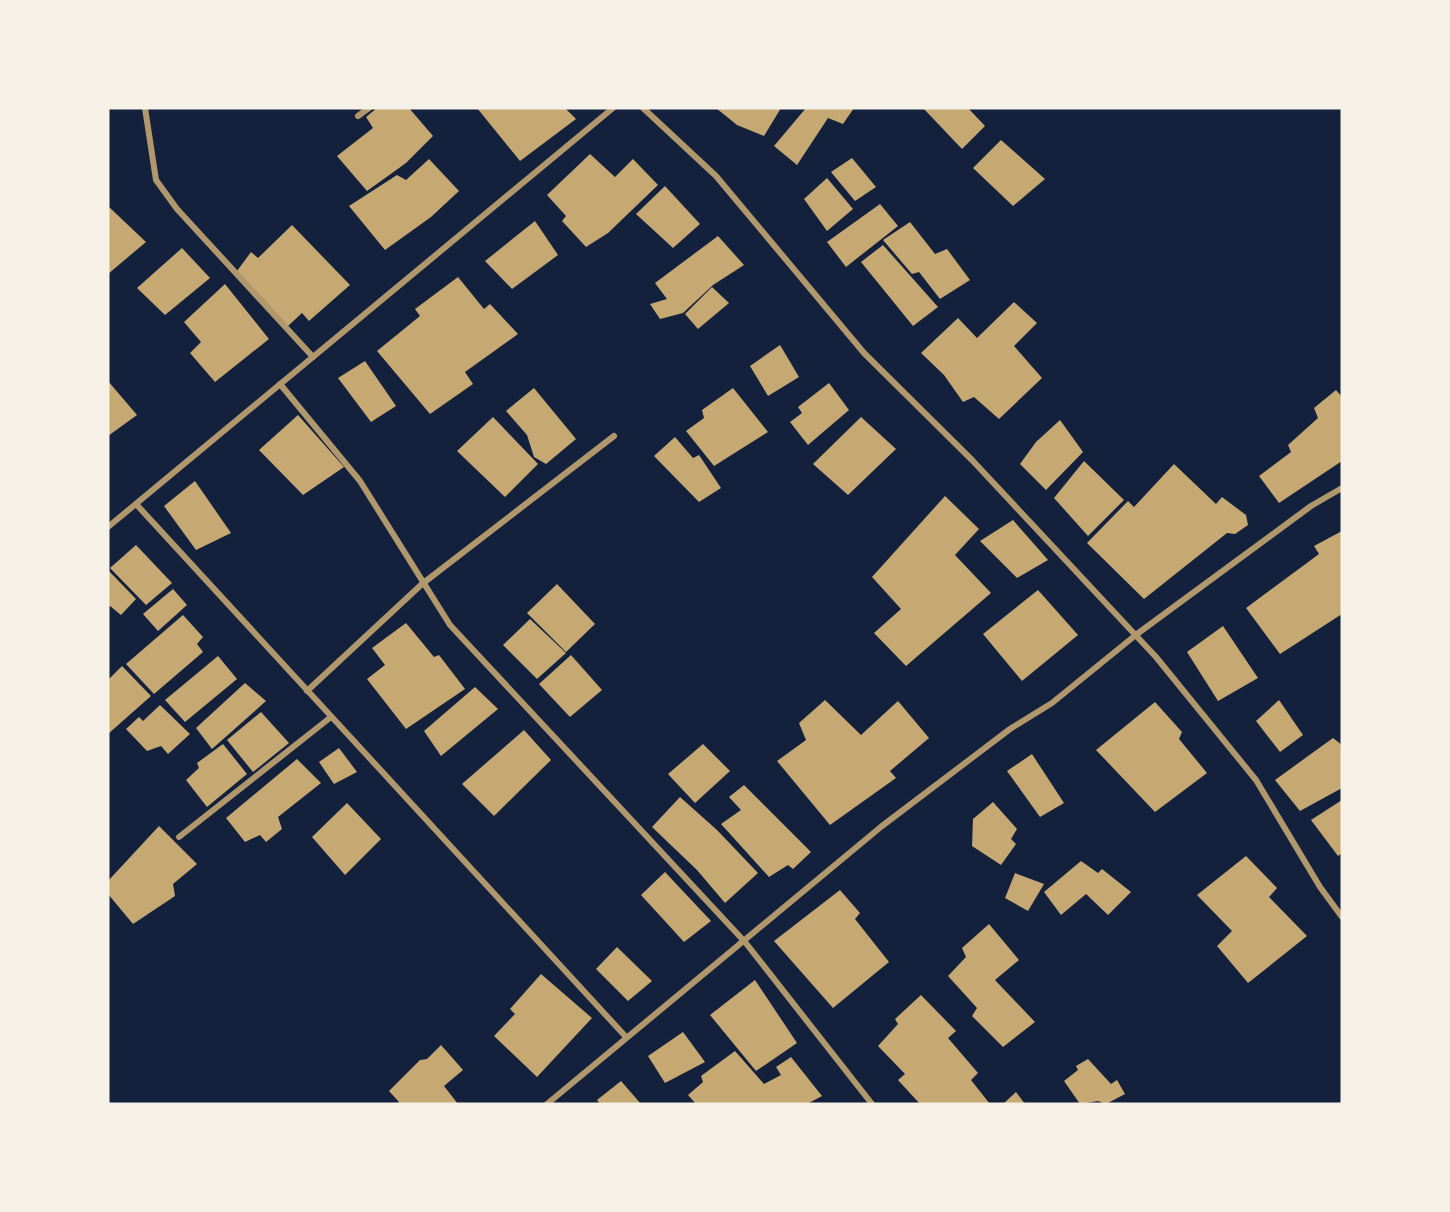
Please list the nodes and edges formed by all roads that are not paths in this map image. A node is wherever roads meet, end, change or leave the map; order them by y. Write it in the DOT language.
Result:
graph roads {
  1 [pos="145,108"];
  2 [pos="369,108"];
  3 [pos="613,108"];
  4 [pos="643,108"];
  5 [pos="358,116"];
  6 [pos="313,357"];
  7 [pos="280,384"];
  8 [pos="614,436"];
  9 [pos="1342,488"];
  10 [pos="136,504"];
  11 [pos="108,527"];
  12 [pos="422,584"];
  13 [pos="1137,634"];
  14 [pos="307,691"];
  15 [pos="331,717"];
  16 [pos="179,837"];
  17 [pos="1342,917"];
  18 [pos="745,942"];
  19 [pos="626,1037"];
  20 [pos="547,1104"];
  21 [pos="872,1104"];
  1 -- 6 [label="street"];
  2 -- 5 [label="street"];
  3 -- 6 [label="street"];
  4 -- 13 [label="street"];
  6 -- 7 [label="street"];
  7 -- 10 [label="street"];
  7 -- 12 [label="street"];
  8 -- 12 [label="street"];
  9 -- 13 [label="street"];
  10 -- 11 [label="street"];
  10 -- 14 [label="street"];
  12 -- 14 [label="street"];
  12 -- 18 [label="street"];
  13 -- 17 [label="street"];
  13 -- 18 [label="street"];
  14 -- 15 [label="street"];
  15 -- 16 [label="street"];
  15 -- 19 [label="street"];
  18 -- 19 [label="street"];
  18 -- 21 [label="street"];
  19 -- 20 [label="street"];
}
